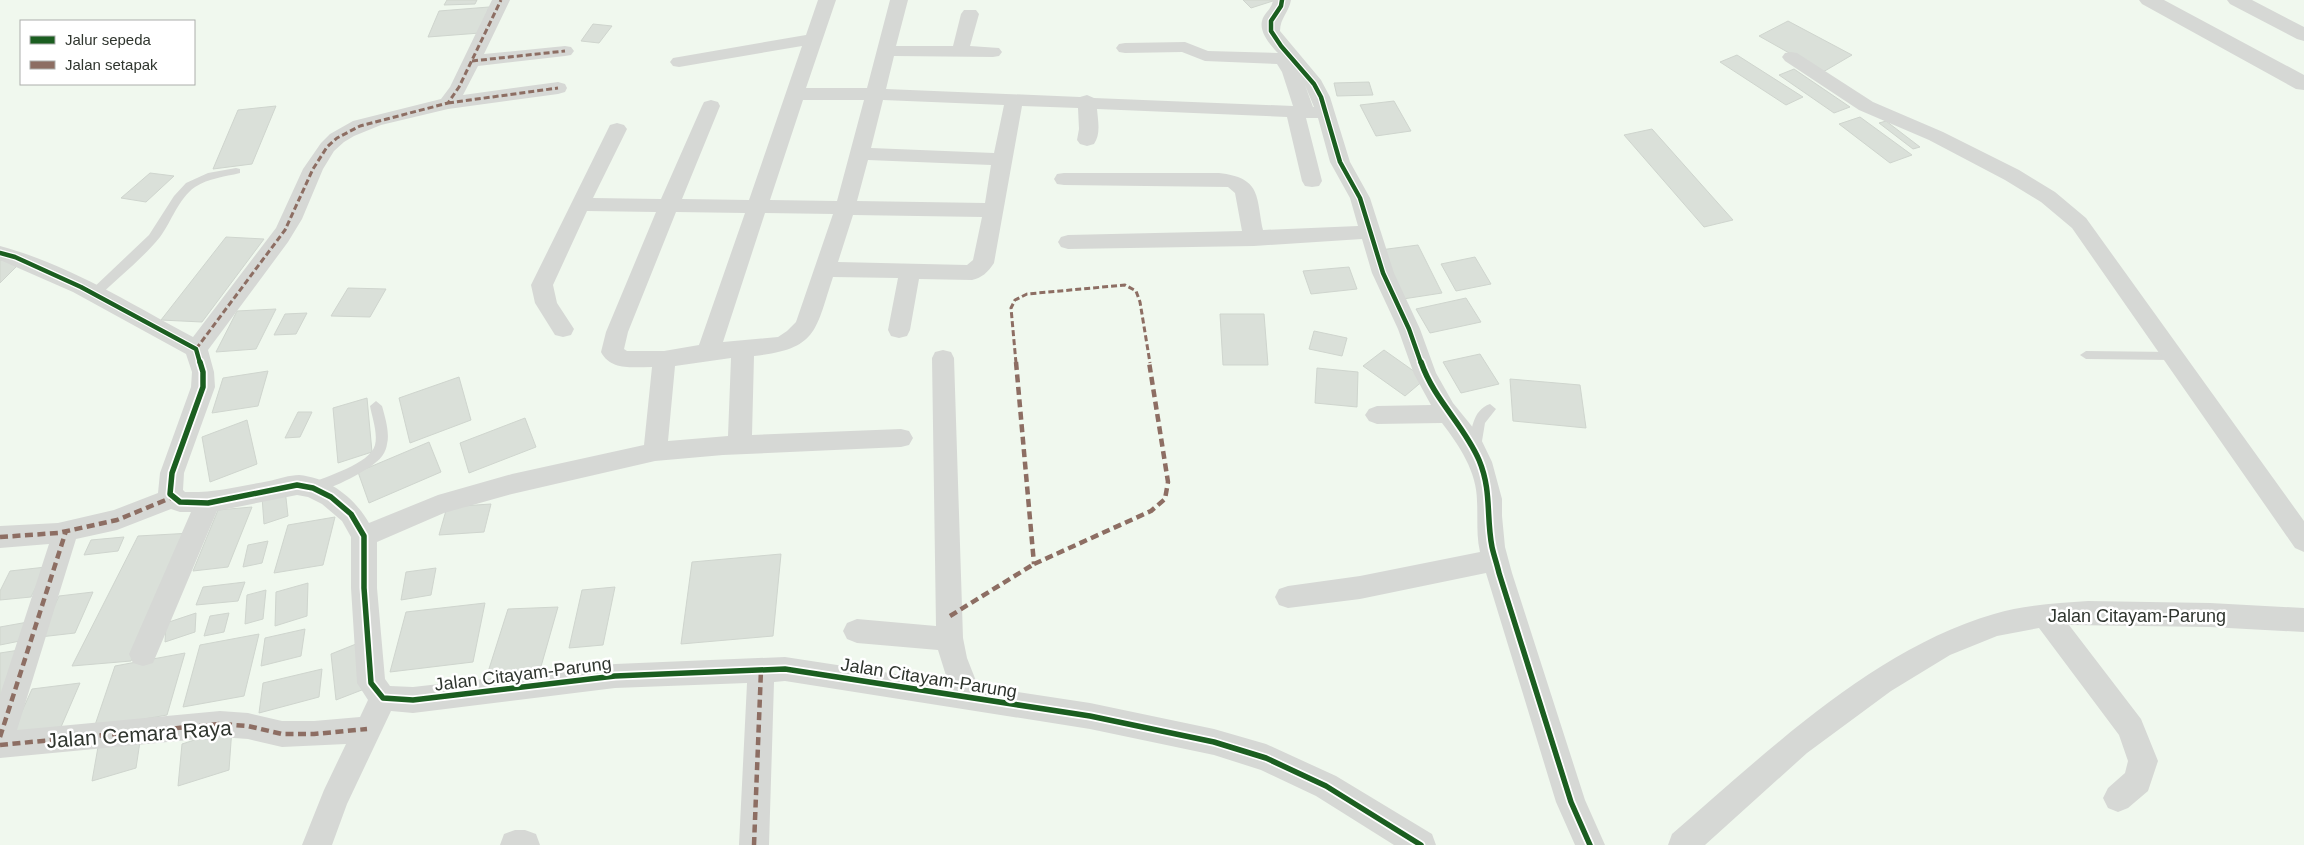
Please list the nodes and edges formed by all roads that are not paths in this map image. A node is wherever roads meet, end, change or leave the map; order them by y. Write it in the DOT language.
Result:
graph roads {
  1 [pos="501,0"];
  2 [pos="827,0"];
  3 [pos="899,0"];
  4 [pos="1282,0"];
  5 [pos="2149,0"];
  6 [pos="2237,0"];
  7 [pos="970,14"];
  8 [pos="2304,35"];
  9 [pos="813,39"];
  10 [pos="1125,48"];
  11 [pos="565,51"];
  12 [pos="886,51"];
  13 [pos="960,52"];
  14 [pos="994,52"];
  15 [pos="1791,57"];
  16 [pos="472,61"];
  17 [pos="679,62"];
  18 [pos="2304,84"];
  19 [pos="558,88"];
  20 [pos="794,94"];
  21 [pos="875,94"];
  22 [pos="1014,101"];
  23 [pos="1087,101"];
  24 [pos="448,103"];
  25 [pos="711,106"];
  26 [pos="1309,112"];
  27 [pos="617,129"];
  28 [pos="1087,140"];
  29 [pos="861,154"];
  30 [pos="1002,160"];
  31 [pos="236,171"];
  32 [pos="1064,179"];
  33 [pos="1312,180"];
  34 [pos="580,204"];
  35 [pos="668,206"];
  36 [pos="757,207"];
  37 [pos="845,209"];
  38 [pos="994,210"];
  39 [pos="1369,232"];
  40 [pos="1254,239"];
  41 [pos="1068,242"];
  42 [pos="0,253"];
  43 [pos="824,269"];
  44 [pos="910,272"];
  45 [pos="94,294"];
  46 [pos="563,330"];
  47 [pos="899,330"];
  48 [pos="196,349"];
  49 [pos="743,349"];
  50 [pos="708,352"];
  51 [pos="2086,354"];
  52 [pos="2172,356"];
  53 [pos="943,358"];
  54 [pos="664,359"];
  55 [pos="376,406"];
  56 [pos="1490,409"];
  57 [pos="1449,414"];
  58 [pos="1377,415"];
  59 [pos="901,438"];
  60 [pos="740,445"];
  61 [pos="1475,450"];
  62 [pos="655,452"];
  63 [pos="313,488"];
  64 [pos="174,497"];
  65 [pos="208,503"];
  66 [pos="66,531"];
  67 [pos="364,536"];
  68 [pos="0,537"];
  69 [pos="2304,541"];
  70 [pos="1496,560"];
  71 [pos="1288,597"];
  72 [pos="2045,615"];
  73 [pos="2304,620"];
  74 [pos="857,631"];
  75 [pos="949,639"];
  76 [pos="143,654"];
  77 [pos="760,670"];
  78 [pos="383,698"];
  79 [pos="970,698"];
  80 [pos="367,729"];
  81 [pos="0,736"];
  82 [pos="0,745"];
  83 [pos="2118,798"];
  84 [pos="316,845"];
  85 [pos="515,845"];
  86 [pos="525,845"];
  87 [pos="754,845"];
  88 [pos="1421,845"];
  89 [pos="1590,845"];
  90 [pos="1683,845"];
  1 -- 16 [label="street"];
  2 -- 9 [label="street"];
  3 -- 12 [label="street"];
  4 -- 26 [label="street"];
  5 -- 18 [label="highway"];
  6 -- 8 [label="highway"];
  7 -- 13 [label="street"];
  9 -- 17 [label="street"];
  9 -- 20 [label="street"];
  10 -- 26 [label="street"];
  11 -- 16 [label="street"];
  12 -- 13 [label="street"];
  12 -- 21 [label="street"];
  13 -- 14 [label="street"];
  15 -- 52 [label="street"];
  16 -- 24 [label="street"];
  19 -- 24 [label="street"];
  20 -- 21 [label="street"];
  20 -- 36 [label="street"];
  21 -- 22 [label="street"];
  21 -- 29 [label="street"];
  22 -- 23 [label="street"];
  22 -- 30 [label="street"];
  23 -- 26 [label="street"];
  23 -- 28 [label="street"];
  24 -- 48 [label="street"];
  25 -- 35 [label="street"];
  26 -- 33 [label="street"];
  26 -- 39 [label="street"];
  27 -- 34 [label="street"];
  29 -- 30 [label="street"];
  29 -- 37 [label="street"];
  30 -- 38 [label="street"];
  31 -- 45 [label="lane"];
  32 -- 40 [label="street"];
  34 -- 35 [label="street"];
  34 -- 46 [label="street"];
  35 -- 36 [label="street"];
  35 -- 54 [label="street"];
  36 -- 37 [label="street"];
  36 -- 50 [label="street"];
  37 -- 38 [label="street"];
  37 -- 43 [label="street"];
  38 -- 44 [label="street"];
  39 -- 40 [label="street"];
  39 -- 57 [label="street"];
  40 -- 41 [label="street"];
  42 -- 45 [label="street"];
  43 -- 44 [label="street"];
  43 -- 49 [label="street"];
  44 -- 47 [label="street"];
  45 -- 48 [label="street"];
  48 -- 64 [label="street"];
  49 -- 50 [label="street"];
  49 -- 60 [label="street"];
  50 -- 54 [label="street"];
  51 -- 52 [label="lane"];
  52 -- 69 [label="street"];
  53 -- 75 [label="street"];
  54 -- 62 [label="street"];
  55 -- 63 [label="lane"];
  56 -- 61 [label="lane"];
  57 -- 58 [label="street"];
  57 -- 61 [label="street"];
  59 -- 60 [label="street"];
  60 -- 62 [label="street"];
  61 -- 70 [label="street"];
  62 -- 67 [label="street"];
  63 -- 65 [label="street"];
  63 -- 67 [label="street"];
  64 -- 65 [label="street"];
  64 -- 66 [label="street"];
  65 -- 76 [label="street"];
  66 -- 68 [label="street"];
  66 -- 81 [label="street"];
  67 -- 78 [label="street"];
  70 -- 71 [label="street"];
  70 -- 89 [label="street"];
  72 -- 73 [label="street, Jalan Citayam-Parung"];
  72 -- 83 [label="street"];
  72 -- 90 [label="street, Jalan Citayam-Parung"];
  74 -- 75 [label="street"];
  75 -- 79 [label="street"];
  77 -- 78 [label="street, Jalan Citayam-Parung"];
  77 -- 79 [label="street, Jalan Citayam-Parung"];
  77 -- 87 [label="street"];
  78 -- 80 [label="street"];
  79 -- 88 [label="street, Jalan Citayam-Parung"];
  80 -- 82 [label="street, Jalan Cemara Raya"];
  80 -- 84 [label="street"];
  85 -- 86 [label="street"];
}
